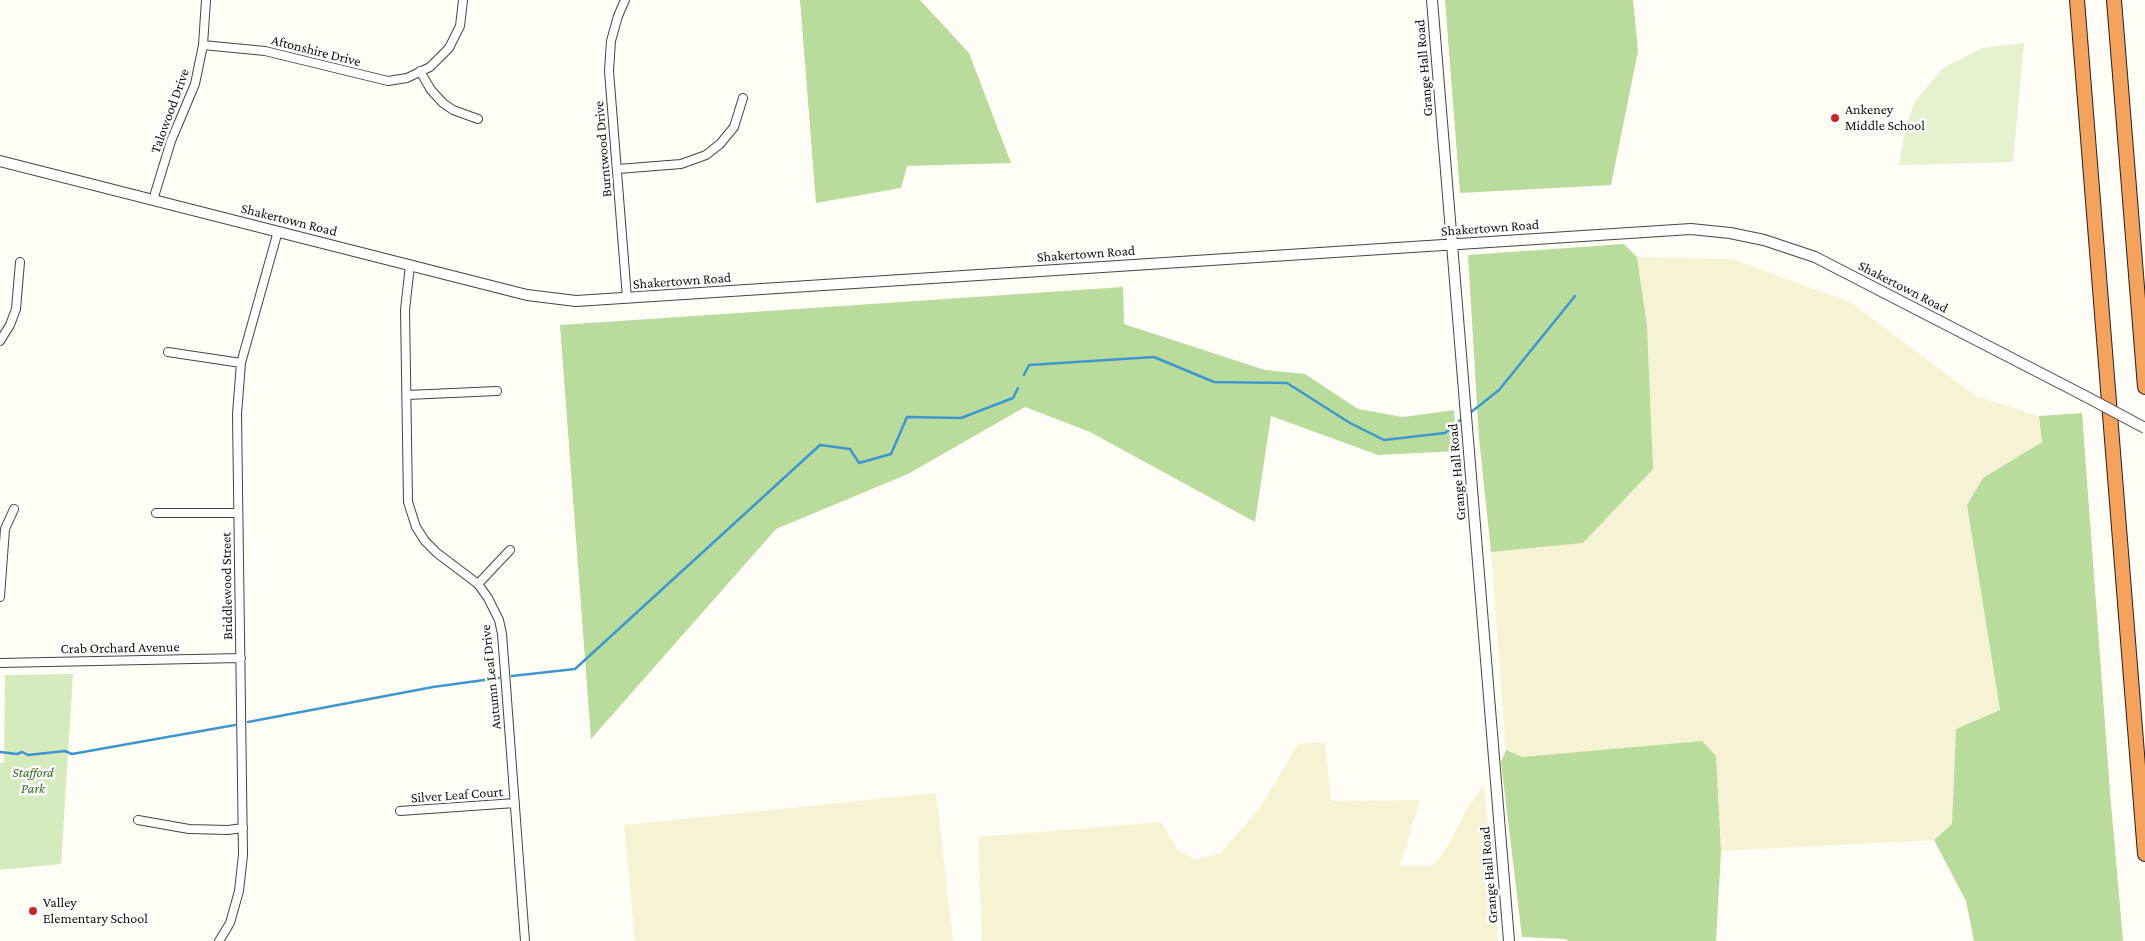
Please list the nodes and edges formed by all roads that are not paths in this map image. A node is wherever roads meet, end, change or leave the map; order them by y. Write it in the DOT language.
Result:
graph roads {
  1 [pos="206,0"];
  2 [pos="463,0"];
  3 [pos="625,0"];
  4 [pos="1432,0"];
  5 [pos="2077,0"];
  6 [pos="2114,0"];
  7 [pos="204,45"];
  8 [pos="420,72"];
  9 [pos="744,98"];
  10 [pos="478,119"];
  11 [pos="0,161"];
  12 [pos="618,169"];
  13 [pos="153,200"];
  14 [pos="278,232"];
  15 [pos="1452,244"];
  16 [pos="20,262"];
  17 [pos="410,265"];
  18 [pos="627,298"];
  19 [pos="0,341"];
  20 [pos="168,352"];
  21 [pos="242,363"];
  22 [pos="2145,387"];
  23 [pos="497,391"];
  24 [pos="407,395"];
  25 [pos="2145,428"];
  26 [pos="14,509"];
  27 [pos="156,513"];
  28 [pos="238,513"];
  29 [pos="510,550"];
  30 [pos="478,584"];
  31 [pos="0,597"];
  32 [pos="240,658"];
  33 [pos="0,662"];
  34 [pos="515,803"];
  35 [pos="400,811"];
  36 [pos="138,820"];
  37 [pos="243,828"];
  38 [pos="2145,854"];
  39 [pos="219,941"];
  40 [pos="525,941"];
  41 [pos="1508,941"];
  1 -- 7 [label="street, Talowood Drive"];
  2 -- 8 [label="street, Aftonshire Drive"];
  3 -- 12 [label="street, Burntwood Drive"];
  4 -- 15 [label="street, Grange Hall Road"];
  5 -- 38 [label="highway"];
  6 -- 22 [label="highway"];
  7 -- 8 [label="street, Aftonshire Drive"];
  7 -- 13 [label="street, Talowood Drive"];
  8 -- 10 [label="street"];
  9 -- 12 [label="street"];
  11 -- 13 [label="street, Shakertown Road"];
  12 -- 18 [label="street, Burntwood Drive"];
  13 -- 14 [label="street, Shakertown Road"];
  14 -- 17 [label="street, Shakertown Road"];
  14 -- 21 [label="street, Briddlewood Street"];
  15 -- 18 [label="street, Shakertown Road"];
  15 -- 25 [label="street, Shakertown Road, bridge"];
  15 -- 41 [label="street, Grange Hall Road"];
  16 -- 19 [label="street"];
  17 -- 18 [label="street, Shakertown Road"];
  17 -- 24 [label="street, Autumn Leaf Drive"];
  20 -- 21 [label="street"];
  21 -- 28 [label="street, Briddlewood Street"];
  23 -- 24 [label="street"];
  24 -- 30 [label="street, Autumn Leaf Drive"];
  26 -- 31 [label="street"];
  27 -- 28 [label="street"];
  28 -- 32 [label="street, Briddlewood Street"];
  29 -- 30 [label="street"];
  30 -- 34 [label="street, Autumn Leaf Drive"];
  32 -- 33 [label="street, Crab Orchard Avenue"];
  32 -- 37 [label="street, Briddlewood Street"];
  34 -- 35 [label="street, Silver Leaf Court"];
  34 -- 40 [label="street, Autumn Leaf Drive"];
  36 -- 37 [label="street"];
  37 -- 39 [label="street, Briddlewood Street"];
}
